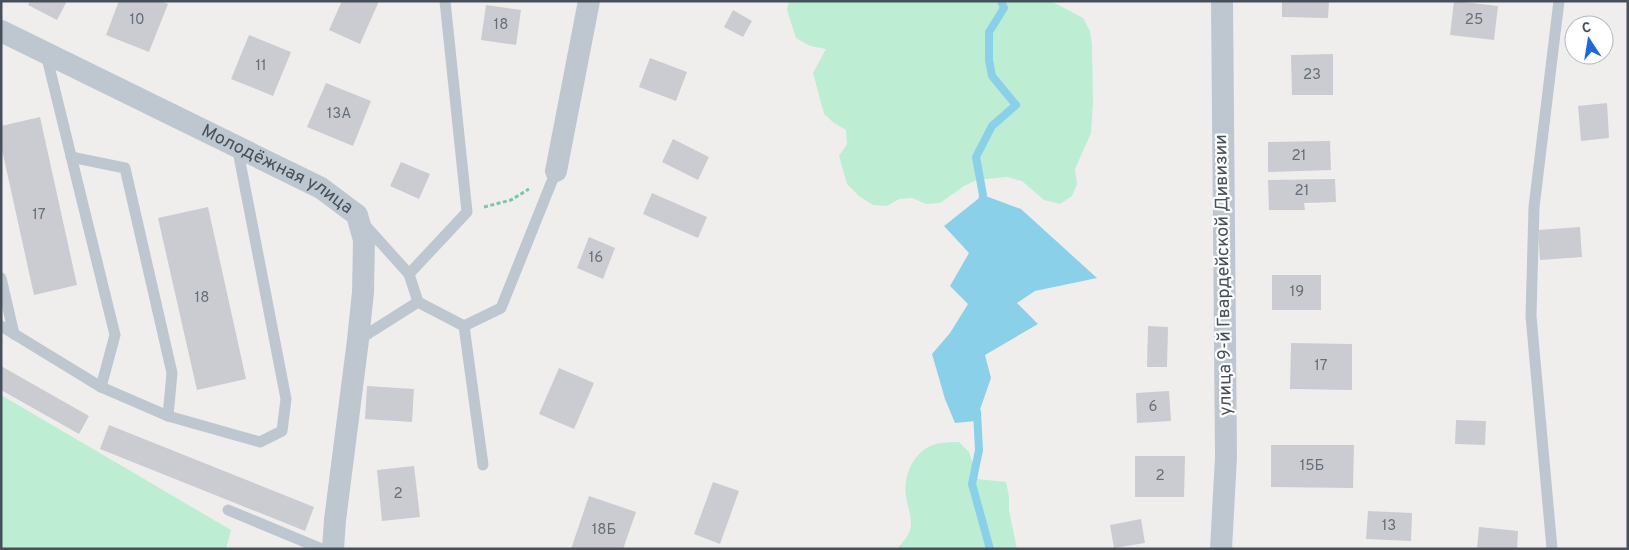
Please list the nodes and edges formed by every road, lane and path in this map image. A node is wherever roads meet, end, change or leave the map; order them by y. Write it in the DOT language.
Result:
graph roads {
  1 [pos="445,1"];
  2 [pos="590,1"];
  3 [pos="1222,1"];
  4 [pos="1559,1"];
  5 [pos="1,31"];
  6 [pos="46,52"];
  7 [pos="236,146"];
  8 [pos="71,157"];
  9 [pos="556,170"];
  10 [pos="467,212"];
  11 [pos="357,215"];
  12 [pos="409,274"];
  13 [pos="1,278"];
  14 [pos="418,302"];
  15 [pos="1,326"];
  16 [pos="464,326"];
  17 [pos="14,334"];
  18 [pos="358,340"];
  19 [pos="101,387"];
  20 [pos="168,416"];
  21 [pos="483,465"];
  22 [pos="228,510"];
  23 [pos="322,549"];
  24 [pos="333,549"];
  25 [pos="1221,549"];
  26 [pos="1552,549"];
  1 -- 10 [label="lane"];
  2 -- 9 [label="street"];
  3 -- 25 [label="street, улица 9-й Гвардейской Дивизии"];
  4 -- 26 [label="lane"];
  5 -- 6 [label="street, Молодёжная улица"];
  6 -- 7 [label="street, Молодёжная улица"];
  6 -- 8 [label="lane"];
  7 -- 11 [label="street, Молодёжная улица"];
  7 -- 20 [label="lane"];
  8 -- 19 [label="lane"];
  8 -- 20 [label="lane"];
  9 -- 10 [label="path"];
  9 -- 16 [label="lane"];
  10 -- 12 [label="lane"];
  11 -- 12 [label="lane"];
  11 -- 18 [label="street, Молодёжная улица"];
  12 -- 14 [label="lane"];
  13 -- 17 [label="lane"];
  14 -- 16 [label="lane"];
  14 -- 18 [label="lane"];
  15 -- 17 [label="lane"];
  16 -- 21 [label="lane"];
  17 -- 19 [label="lane"];
  18 -- 24 [label="street, Молодёжная улица"];
  19 -- 20 [label="lane"];
  22 -- 23 [label="lane"];
}
